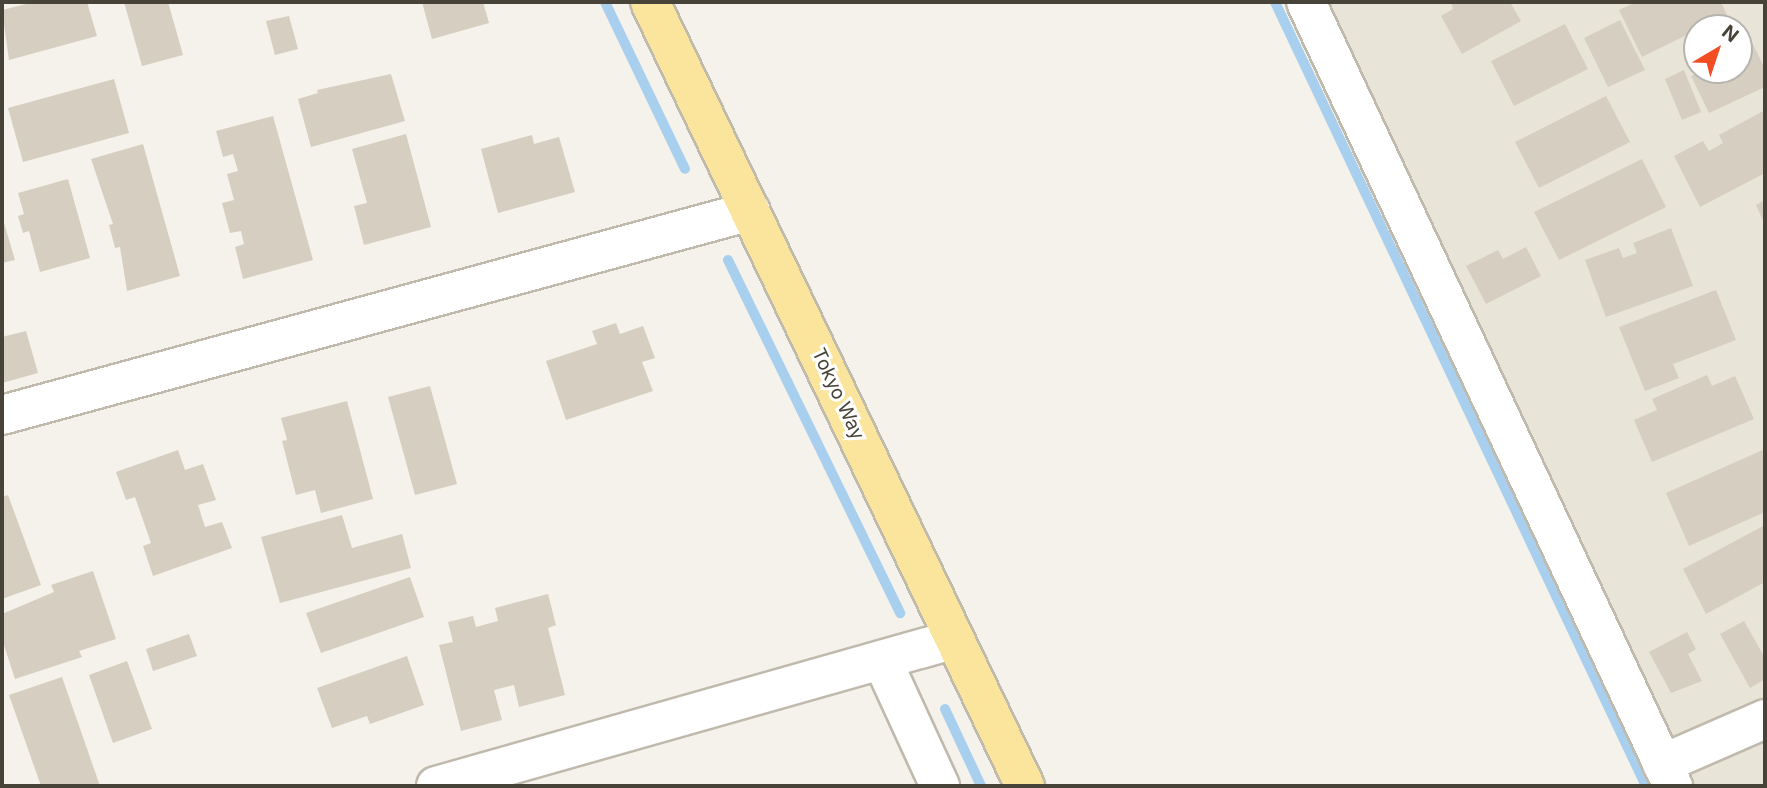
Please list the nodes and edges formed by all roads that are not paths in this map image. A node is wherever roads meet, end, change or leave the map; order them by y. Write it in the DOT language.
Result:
graph roads {
  1 [pos="650,2"];
  2 [pos="1306,2"];
  3 [pos="751,211"];
  4 [pos="2,415"];
  5 [pos="955,639"];
  6 [pos="882,660"];
  7 [pos="1765,719"];
  8 [pos="1667,775"];
  9 [pos="436,786"];
  10 [pos="940,786"];
  11 [pos="1026,786"];
  1 -- 3 [label="main road, Tokyo Way"];
  2 -- 8 [label="street"];
  3 -- 4 [label="street"];
  3 -- 5 [label="main road, Tokyo Way"];
  5 -- 6 [label="street"];
  5 -- 11 [label="main road, Tokyo Way"];
  6 -- 9 [label="street"];
  6 -- 10 [label="street"];
  7 -- 8 [label="street"];
}
